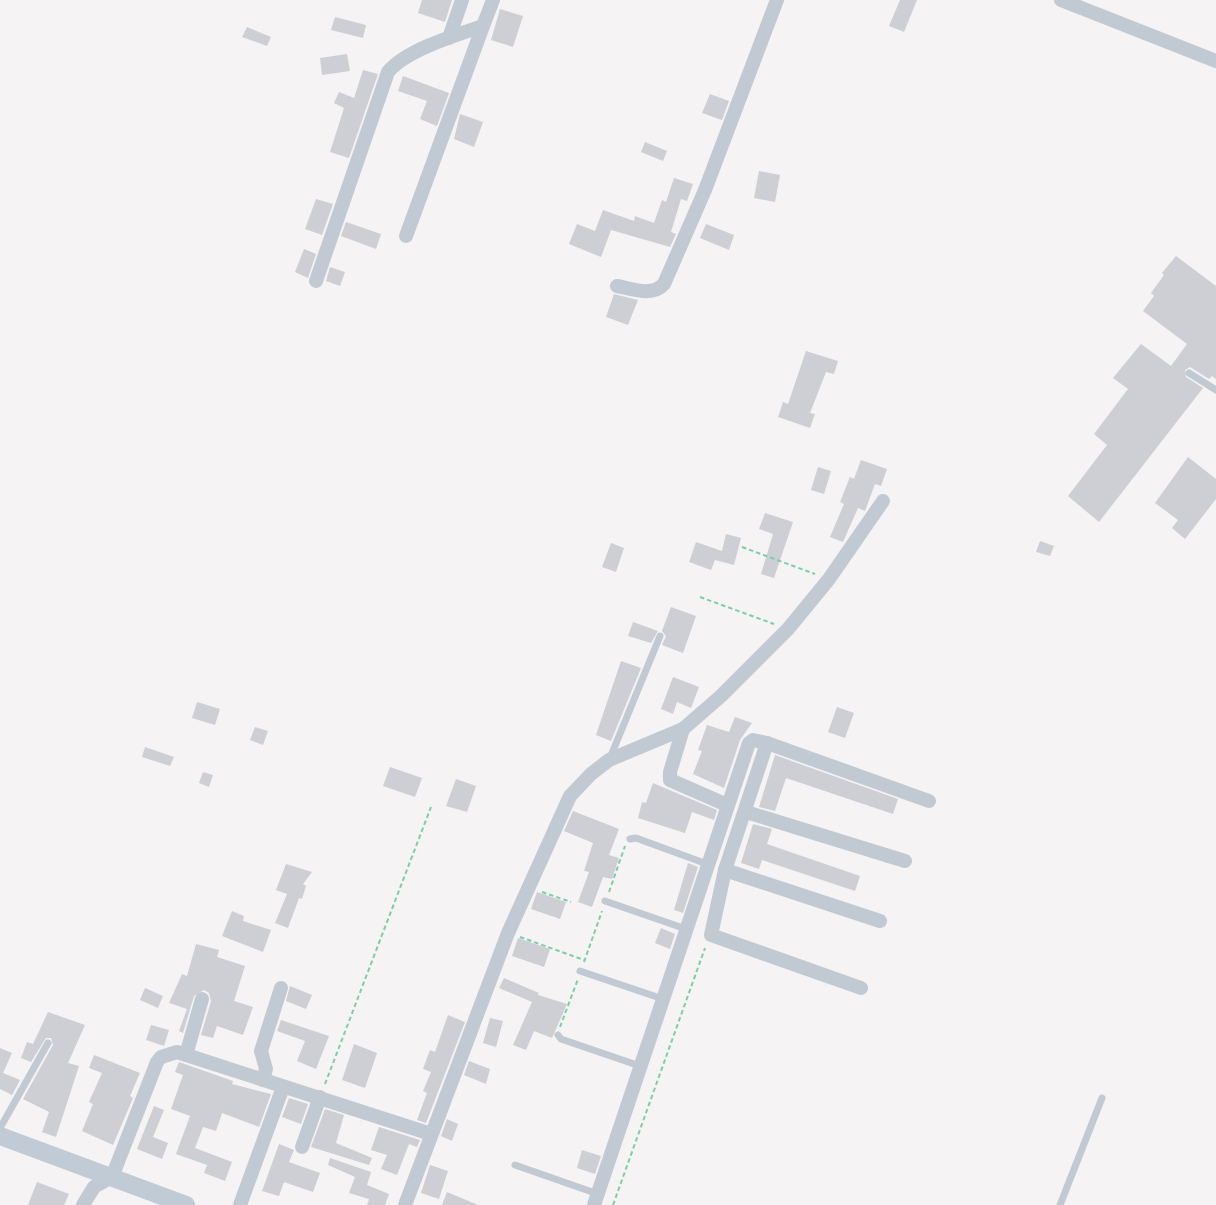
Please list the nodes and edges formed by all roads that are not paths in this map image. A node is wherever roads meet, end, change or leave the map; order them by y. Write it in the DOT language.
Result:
graph roads {
  1 [pos="462,0"];
  2 [pos="493,0"];
  3 [pos="777,0"];
  4 [pos="1061,0"];
  5 [pos="483,26"];
  6 [pos="449,38"];
  7 [pos="1216,61"];
  8 [pos="406,236"];
  9 [pos="316,281"];
  10 [pos="617,286"];
  11 [pos="1189,373"];
  12 [pos="1216,390"];
  13 [pos="883,501"];
  14 [pos="660,636"];
  15 [pos="684,729"];
  16 [pos="767,743"];
  17 [pos="609,760"];
  18 [pos="929,801"];
  19 [pos="727,805"];
  20 [pos="747,812"];
  21 [pos="630,839"];
  22 [pos="905,861"];
  23 [pos="707,864"];
  24 [pos="726,870"];
  25 [pos="605,901"];
  26 [pos="880,921"];
  27 [pos="686,929"];
  28 [pos="580,971"];
  29 [pos="281,988"];
  30 [pos="861,988"];
  31 [pos="202,999"];
  32 [pos="663,999"];
  33 [pos="558,1035"];
  34 [pos="48,1043"];
  35 [pos="186,1055"];
  36 [pos="640,1066"];
  37 [pos="263,1080"];
  38 [pos="283,1087"];
  39 [pos="320,1096"];
  40 [pos="1102,1098"];
  41 [pos="0,1128"];
  42 [pos="431,1134"];
  43 [pos="0,1136"];
  44 [pos="302,1147"];
  45 [pos="515,1165"];
  46 [pos="112,1177"];
  47 [pos="596,1199"];
  48 [pos="178,1204"];
  49 [pos="83,1205"];
  50 [pos="240,1205"];
  51 [pos="405,1205"];
  52 [pos="1060,1205"];
  1 -- 6 [label="street"];
  2 -- 5 [label="street"];
  3 -- 10 [label="street"];
  4 -- 7 [label="street"];
  5 -- 6 [label="street"];
  5 -- 8 [label="street"];
  6 -- 9 [label="street"];
  11 -- 12 [label="lane"];
  13 -- 15 [label="street"];
  14 -- 17 [label="lane"];
  15 -- 17 [label="street"];
  15 -- 19 [label="street"];
  16 -- 18 [label="street"];
  16 -- 19 [label="street"];
  16 -- 20 [label="street"];
  17 -- 42 [label="street"];
  19 -- 23 [label="street"];
  20 -- 22 [label="street"];
  20 -- 24 [label="street"];
  21 -- 23 [label="lane"];
  23 -- 27 [label="street"];
  24 -- 26 [label="street"];
  24 -- 30 [label="street"];
  25 -- 27 [label="lane"];
  27 -- 32 [label="street"];
  28 -- 32 [label="lane"];
  29 -- 37 [label="street"];
  31 -- 35 [label="street"];
  32 -- 36 [label="street"];
  33 -- 36 [label="lane"];
  34 -- 41 [label="lane"];
  35 -- 37 [label="street"];
  35 -- 46 [label="street"];
  36 -- 47 [label="street"];
  37 -- 38 [label="street"];
  38 -- 39 [label="street"];
  38 -- 50 [label="street"];
  39 -- 42 [label="street"];
  39 -- 44 [label="street"];
  40 -- 52 [label="lane"];
  42 -- 51 [label="street"];
  43 -- 46 [label="main road"];
  45 -- 47 [label="lane"];
  46 -- 48 [label="main road"];
  46 -- 49 [label="street"];
}
